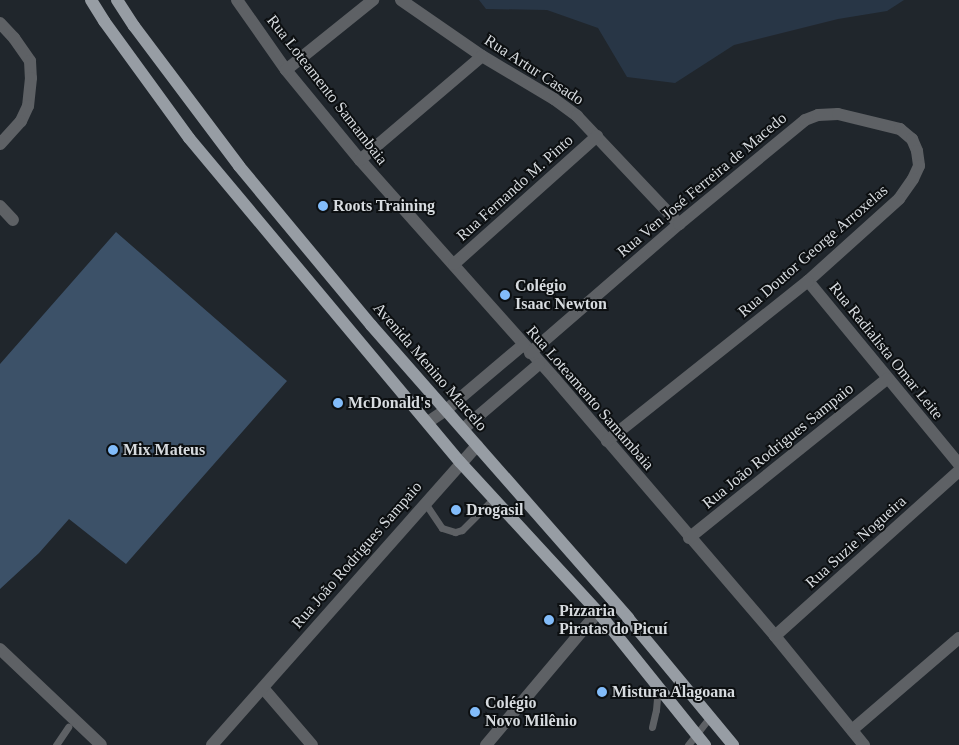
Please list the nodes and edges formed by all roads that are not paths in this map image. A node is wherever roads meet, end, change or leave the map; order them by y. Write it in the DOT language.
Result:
graph roads {
  1 [pos="91,0"];
  2 [pos="117,0"];
  3 [pos="237,0"];
  4 [pos="373,0"];
  5 [pos="401,0"];
  6 [pos="0,23"];
  7 [pos="482,56"];
  8 [pos="286,70"];
  9 [pos="805,120"];
  10 [pos="597,136"];
  11 [pos="0,144"];
  12 [pos="360,160"];
  13 [pos="0,206"];
  14 [pos="13,220"];
  15 [pos="679,224"];
  16 [pos="454,264"];
  17 [pos="808,281"];
  18 [pos="527,349"];
  19 [pos="540,364"];
  20 [pos="887,379"];
  21 [pos="446,410"];
  22 [pos="428,422"];
  23 [pos="463,429"];
  24 [pos="607,441"];
  25 [pos="477,445"];
  26 [pos="460,462"];
  27 [pos="959,464"];
  28 [pos="959,471"];
  29 [pos="493,499"];
  30 [pos="425,503"];
  31 [pos="688,538"];
  32 [pos="598,612"];
  33 [pos="775,636"];
  34 [pos="959,638"];
  35 [pos="0,649"];
  36 [pos="658,687"];
  37 [pos="263,688"];
  38 [pos="710,717"];
  39 [pos="71,723"];
  40 [pos="652,727"];
  41 [pos="852,730"];
  42 [pos="696,734"];
  43 [pos="56,745"];
  44 [pos="101,745"];
  45 [pos="212,745"];
  46 [pos="312,745"];
  47 [pos="486,745"];
  48 [pos="688,745"];
  49 [pos="705,745"];
  50 [pos="733,745"];
  51 [pos="864,745"];
  1 -- 22 [label="main road"];
  2 -- 21 [label="main road, Avenida Menino Marcelo"];
  3 -- 8 [label="street, Rua Loteamento Samambaia"];
  4 -- 8 [label="street"];
  5 -- 7 [label="street, Rua Artur Casado"];
  6 -- 11 [label="street"];
  7 -- 10 [label="street, Rua Artur Casado"];
  7 -- 12 [label="street"];
  8 -- 12 [label="street, Rua Loteamento Samambaia"];
  9 -- 15 [label="street, Rua Ven José Ferreira de Macedo"];
  9 -- 17 [label="street, Rua Doutor George Arroxelas"];
  10 -- 15 [label="street, Rua Artur Casado"];
  10 -- 16 [label="street, Rua Fernando M. Pinto"];
  12 -- 16 [label="street, Rua Loteamento Samambaia"];
  13 -- 14 [label="street"];
  15 -- 18 [label="street, Rua Ven José Ferreira de Macedo"];
  16 -- 18 [label="street, Rua Loteamento Samambaia"];
  17 -- 20 [label="street, Rua Radialista Omar Leite"];
  17 -- 24 [label="street, Rua Doutor George Arroxelas"];
  18 -- 19 [label="street, Rua Loteamento Samambaia"];
  18 -- 21 [label="street, Rua Ven José Ferreira de Macedo"];
  19 -- 23 [label="street"];
  19 -- 24 [label="street, Rua Loteamento Samambaia"];
  20 -- 27 [label="street, Rua Radialista Omar Leite"];
  20 -- 31 [label="street, Rua João Rodrigues Sampaio"];
  21 -- 22 [label="street, Rua Ven José Ferreira de Macedo"];
  21 -- 23 [label="main road, Avenida Menino Marcelo"];
  22 -- 26 [label="main road"];
  23 -- 25 [label="main road, Avenida Menino Marcelo"];
  24 -- 31 [label="street, Rua Loteamento Samambaia"];
  25 -- 26 [label="street, Rua João Rodrigues Sampaio"];
  25 -- 38 [label="main road, Avenida Menino Marcelo"];
  26 -- 29 [label="main road"];
  26 -- 30 [label="street, Rua João Rodrigues Sampaio"];
  28 -- 33 [label="street, Rua Suzie Nogueira"];
  29 -- 30 [label="lane"];
  29 -- 32 [label="main road"];
  30 -- 37 [label="street, Rua João Rodrigues Sampaio"];
  31 -- 33 [label="street, Rua Loteamento Samambaia"];
  32 -- 36 [label="main road"];
  32 -- 47 [label="street"];
  33 -- 41 [label="street, Rua Loteamento Samambaia"];
  34 -- 41 [label="street"];
  35 -- 39 [label="street"];
  36 -- 40 [label="lane"];
  36 -- 42 [label="main road"];
  37 -- 45 [label="street, Rua João Rodrigues Sampaio"];
  37 -- 46 [label="street"];
  38 -- 42 [label="lane"];
  38 -- 50 [label="main road, Avenida Menino Marcelo"];
  39 -- 43 [label="lane"];
  39 -- 44 [label="street"];
  41 -- 51 [label="street, Rua Loteamento Samambaia"];
  42 -- 48 [label="lane"];
  42 -- 49 [label="main road"];
}
